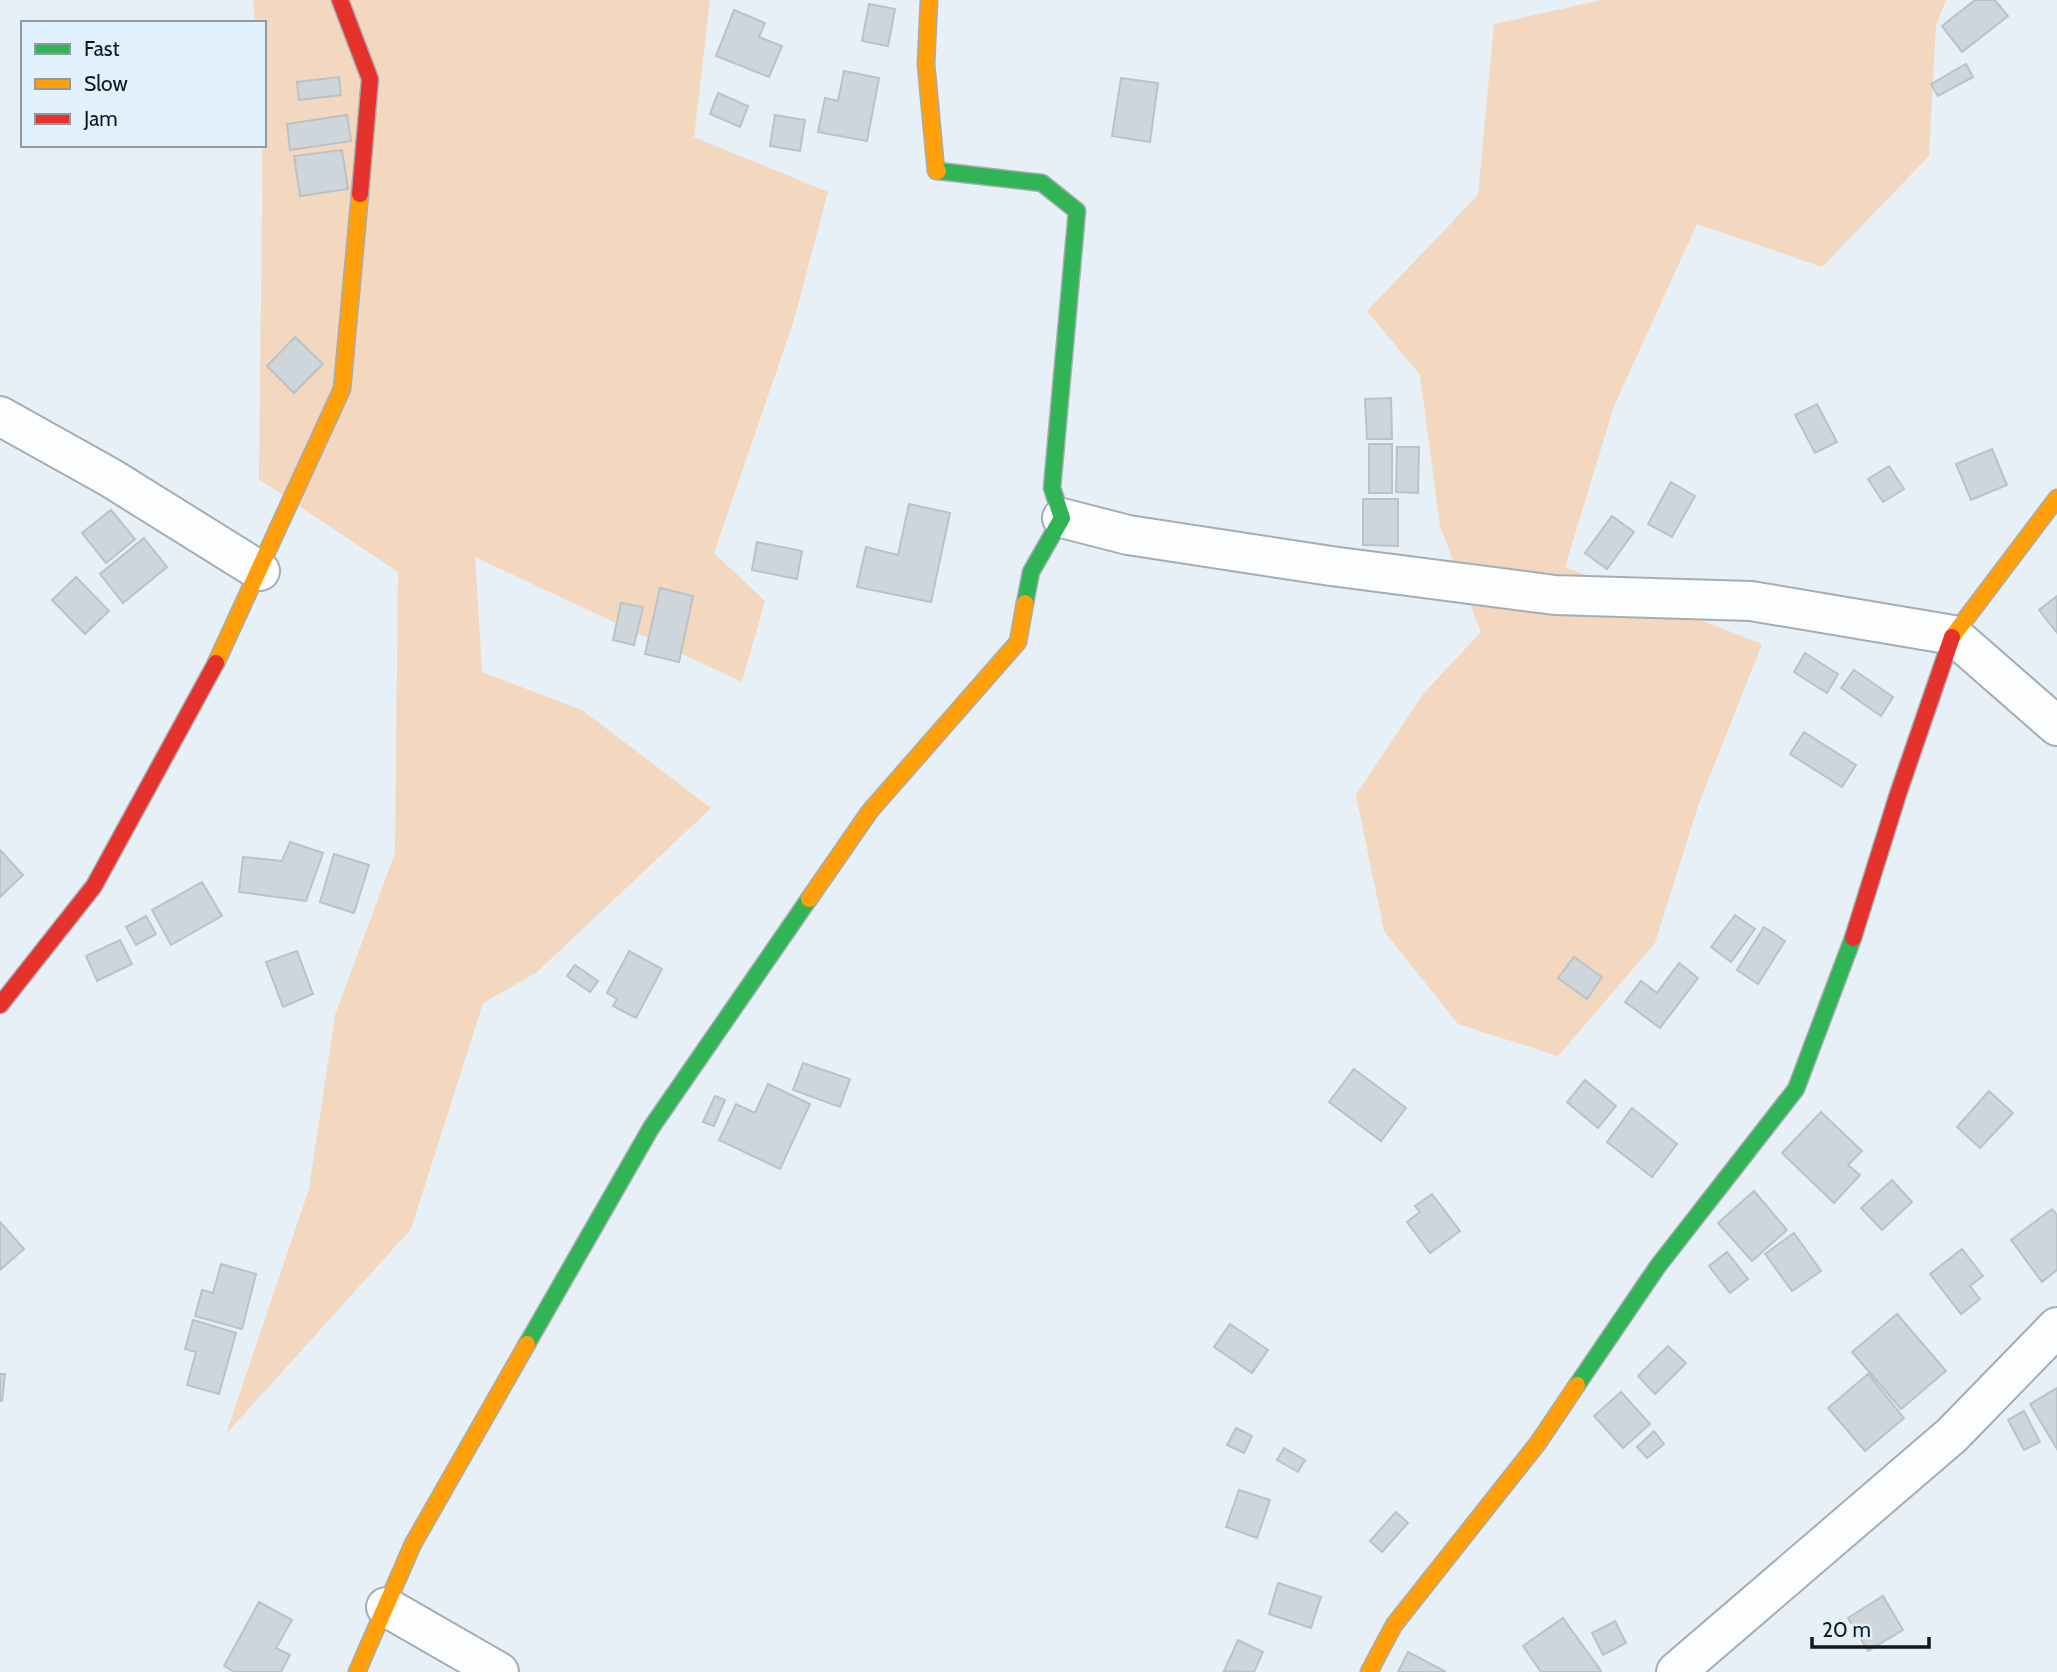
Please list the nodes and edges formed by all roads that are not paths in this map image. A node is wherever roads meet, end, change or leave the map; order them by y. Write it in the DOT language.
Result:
graph roads {
  1 [pos="340,0"];
  2 [pos="929,0"];
  3 [pos="0,416"];
  4 [pos="2057,498"];
  5 [pos="1062,518"];
  6 [pos="260,570"];
  7 [pos="1953,635"];
  8 [pos="2057,726"];
  9 [pos="0,1005"];
  10 [pos="2057,1327"];
  11 [pos="386,1607"];
  12 [pos="357,1672"];
  13 [pos="499,1672"];
  14 [pos="1369,1672"];
  15 [pos="1676,1672"];
  1 -- 6 [label="street"];
  2 -- 5 [label="street"];
  3 -- 6 [label="street"];
  4 -- 7 [label="street"];
  5 -- 7 [label="street"];
  5 -- 11 [label="street"];
  6 -- 9 [label="street"];
  7 -- 8 [label="street"];
  7 -- 14 [label="street"];
  10 -- 15 [label="street"];
  11 -- 12 [label="street"];
  11 -- 13 [label="street"];
}
